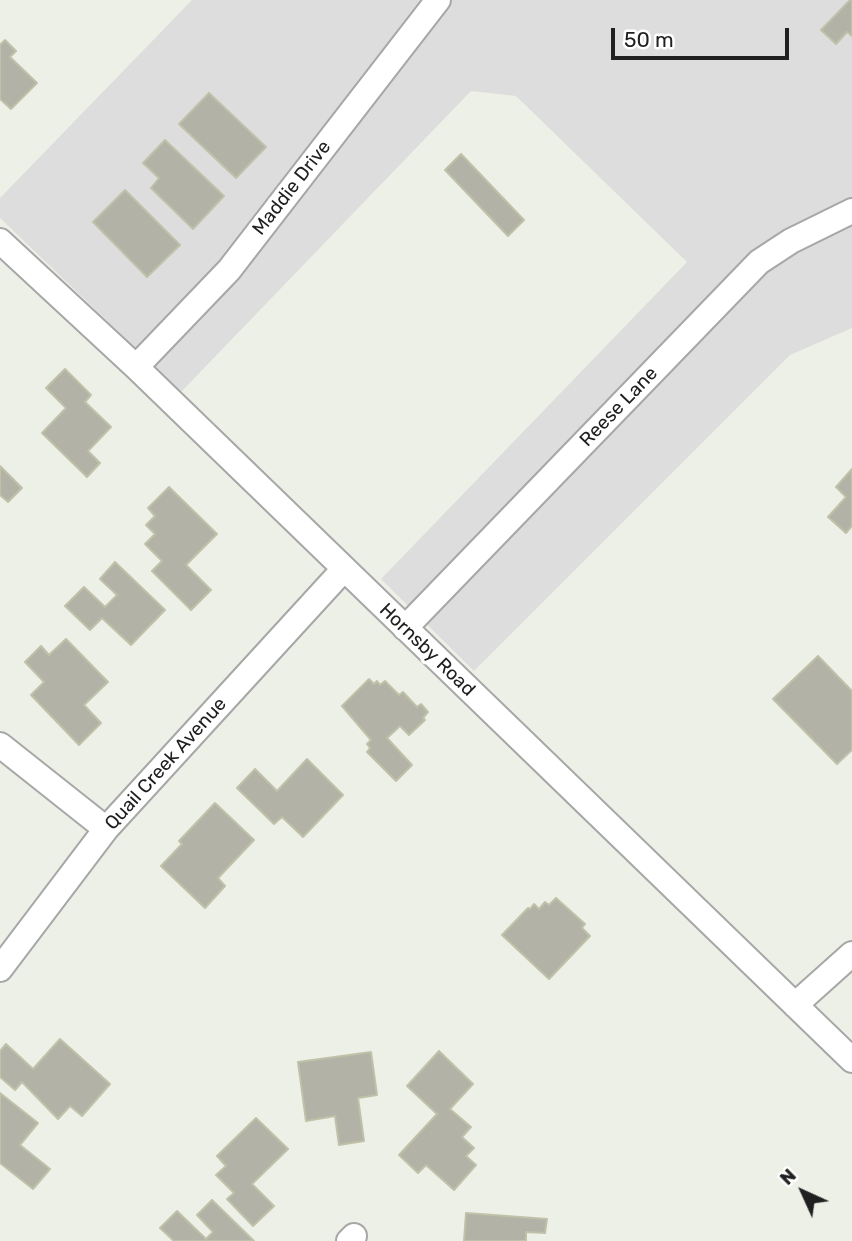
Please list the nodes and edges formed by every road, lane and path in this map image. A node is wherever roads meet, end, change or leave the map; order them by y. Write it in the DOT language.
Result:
graph roads {
  1 [pos="438,0"];
  2 [pos="852,211"];
  3 [pos="0,241"];
  4 [pos="136,367"];
  5 [pos="344,569"];
  6 [pos="405,628"];
  7 [pos="0,744"];
  8 [pos="106,829"];
  9 [pos="852,954"];
  10 [pos="0,969"];
  11 [pos="795,1005"];
  12 [pos="852,1060"];
  1 -- 4 [label="street, Maddie Drive"];
  2 -- 6 [label="street, Reese Lane"];
  3 -- 4 [label="street, Hornsby Road"];
  4 -- 5 [label="street, Hornsby Road"];
  5 -- 6 [label="street, Hornsby Road"];
  5 -- 8 [label="street, Quail Creek Avenue"];
  6 -- 11 [label="street, Hornsby Road"];
  7 -- 8 [label="street"];
  8 -- 10 [label="street, Quail Creek Avenue"];
  9 -- 11 [label="street"];
  11 -- 12 [label="street, Hornsby Road"];
}
